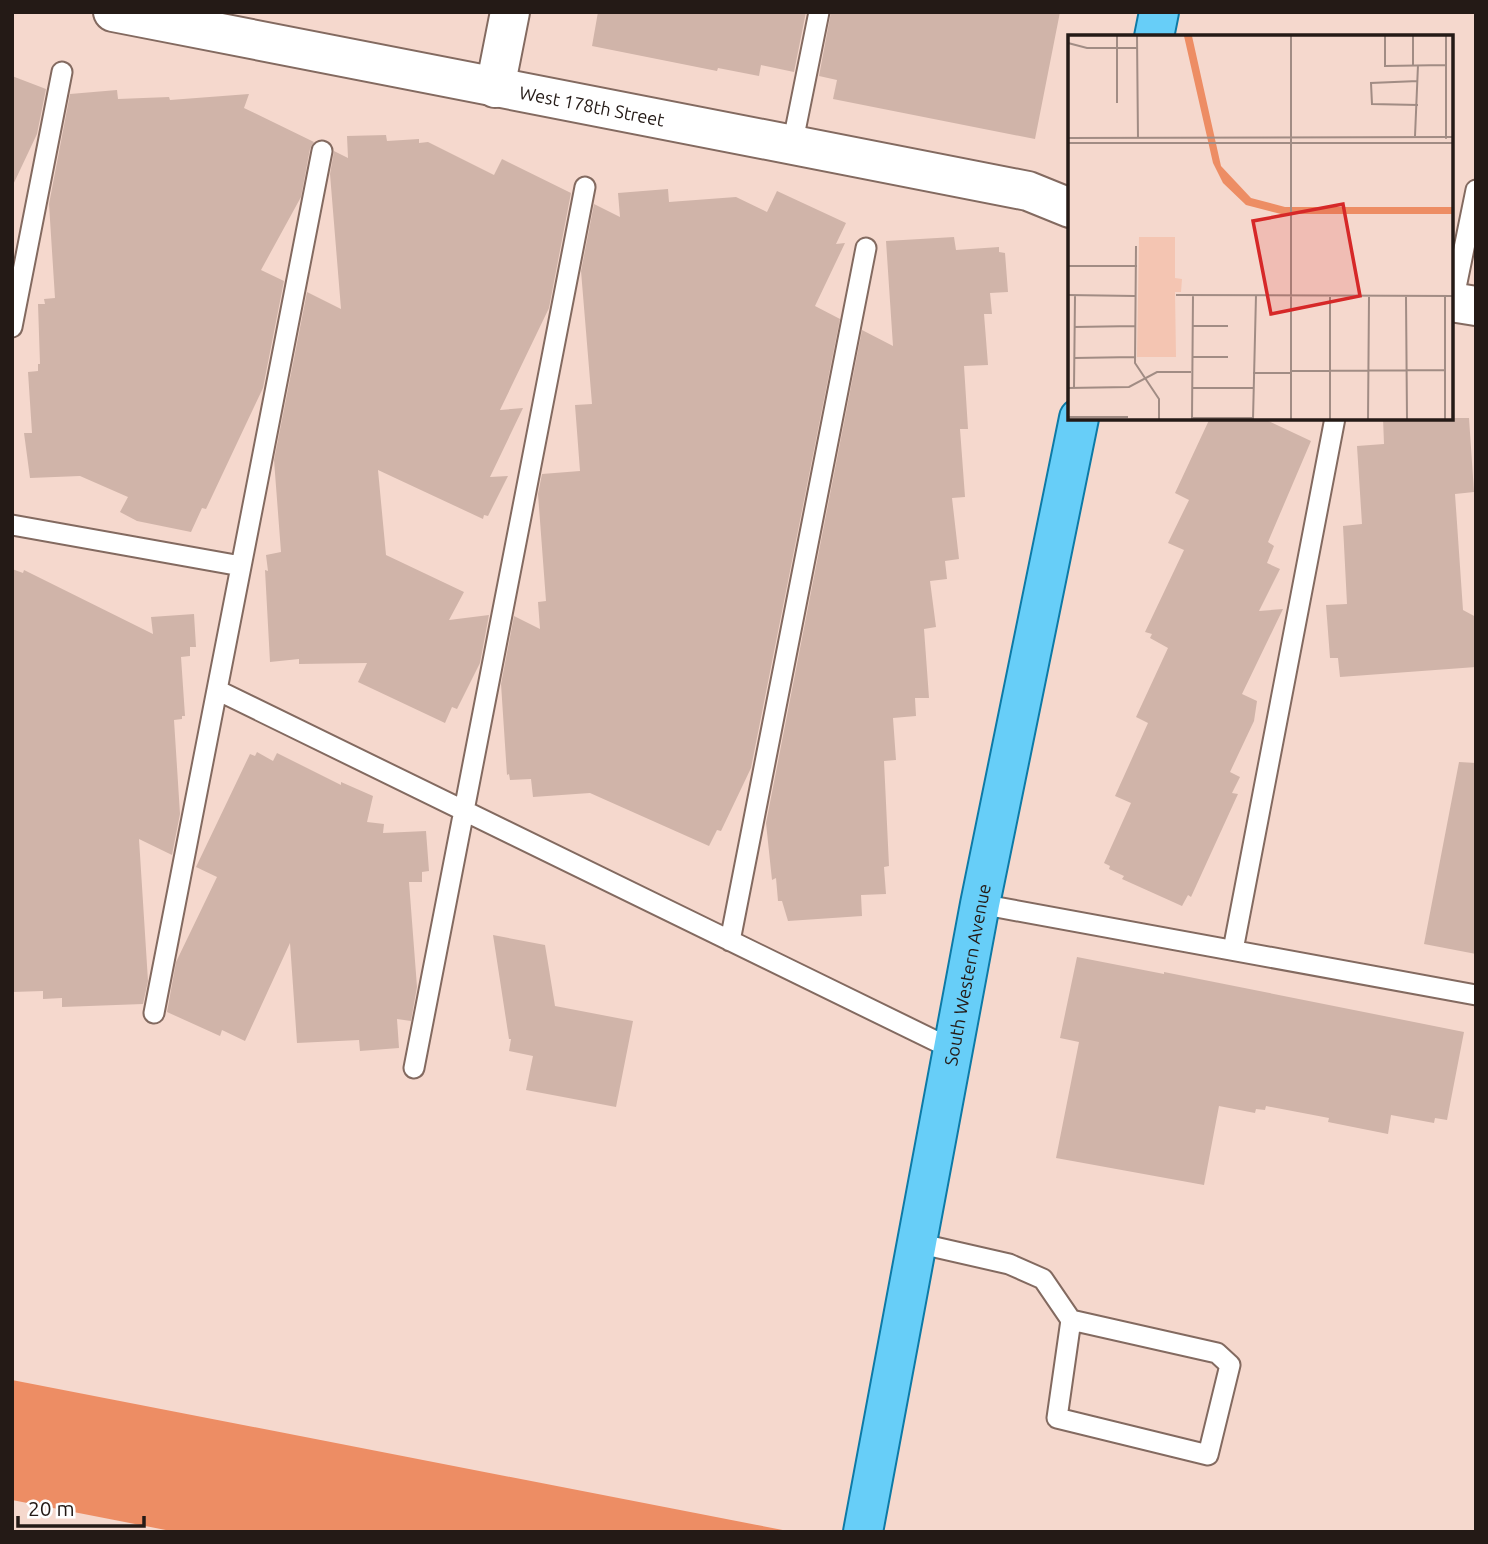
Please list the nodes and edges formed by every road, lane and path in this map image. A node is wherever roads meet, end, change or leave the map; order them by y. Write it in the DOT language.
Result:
graph roads {
  1 [pos="113,12"];
  2 [pos="510,12"];
  3 [pos="818,12"];
  4 [pos="1159,12"];
  5 [pos="188,20"];
  6 [pos="1154,35"];
  7 [pos="62,72"];
  8 [pos="495,88"];
  9 [pos="792,146"];
  10 [pos="322,151"];
  11 [pos="585,187"];
  12 [pos="1476,190"];
  13 [pos="1068,207"];
  14 [pos="866,248"];
  15 [pos="1460,303"];
  16 [pos="12,327"];
  17 [pos="1079,420"];
  18 [pos="1335,420"];
  19 [pos="12,525"];
  20 [pos="241,566"];
  21 [pos="217,690"];
  22 [pos="464,810"];
  23 [pos="980,904"];
  24 [pos="730,941"];
  25 [pos="1233,950"];
  26 [pos="1476,995"];
  27 [pos="154,1013"];
  28 [pos="952,1049"];
  29 [pos="414,1068"];
  30 [pos="917,1243"];
  31 [pos="1071,1320"];
  32 [pos="863,1532"];
  1 -- 5 [label="street, West 178th Street"];
  2 -- 8 [label="street"];
  3 -- 9 [label="lane"];
  4 -- 6 [label="main road"];
  5 -- 8 [label="street, West 178th Street"];
  7 -- 16 [label="lane"];
  8 -- 9 [label="street, West 178th Street"];
  9 -- 13 [label="street, West 178th Street"];
  10 -- 20 [label="lane"];
  11 -- 22 [label="lane"];
  12 -- 15 [label="lane"];
  14 -- 24 [label="lane"];
  17 -- 23 [label="main road, South Western Avenue"];
  18 -- 25 [label="lane"];
  19 -- 20 [label="lane"];
  20 -- 21 [label="lane"];
  21 -- 22 [label="lane"];
  21 -- 27 [label="lane"];
  22 -- 24 [label="lane"];
  22 -- 29 [label="lane"];
  23 -- 25 [label="lane"];
  23 -- 28 [label="main road, South Western Avenue"];
  24 -- 28 [label="lane"];
  25 -- 26 [label="lane"];
  28 -- 30 [label="main road, South Western Avenue"];
  30 -- 31 [label="lane"];
  30 -- 32 [label="main road, South Western Avenue"];
  31 -- 31 [label="lane"];
}
